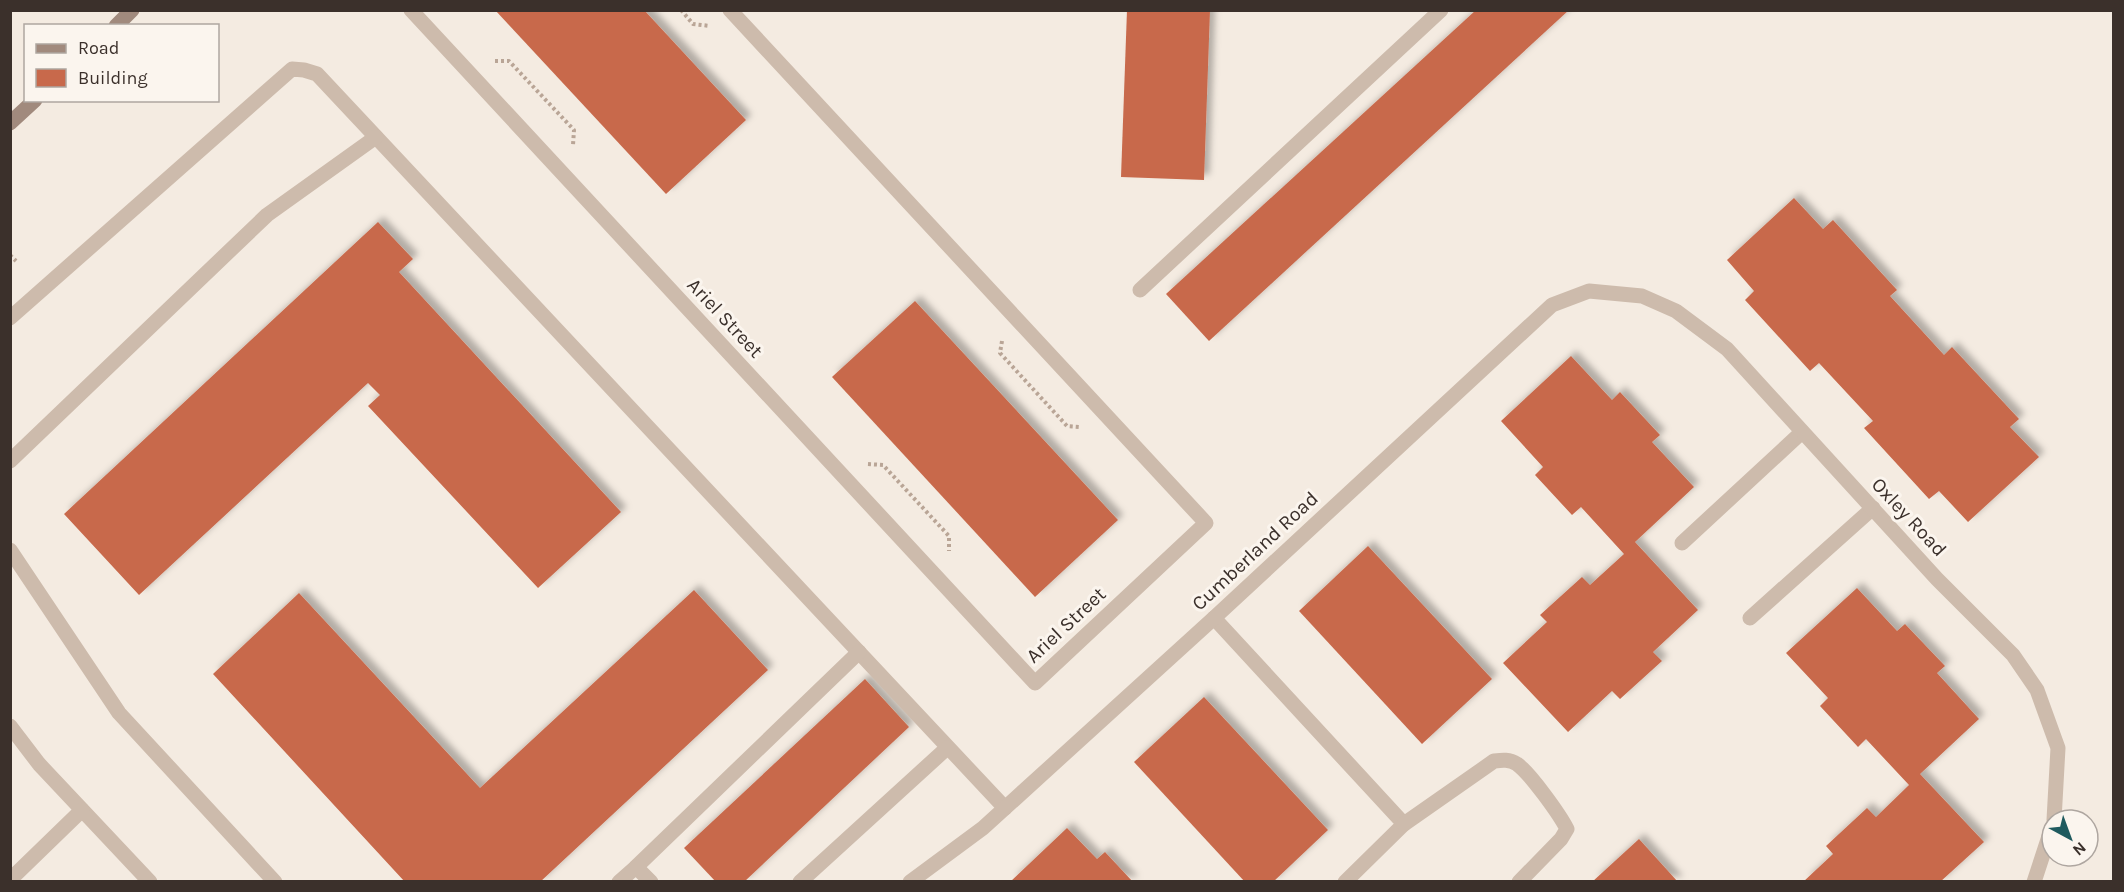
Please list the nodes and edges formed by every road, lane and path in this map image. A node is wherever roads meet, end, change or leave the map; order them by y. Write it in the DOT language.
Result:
graph roads {
  1 [pos="132,10"];
  2 [pos="411,10"];
  3 [pos="730,10"];
  4 [pos="1442,10"];
  5 [pos="118,24"];
  6 [pos="33,102"];
  7 [pos="10,123"];
  8 [pos="376,137"];
  9 [pos="10,255"];
  10 [pos="16,261"];
  11 [pos="1140,290"];
  12 [pos="1642,296"];
  13 [pos="10,318"];
  14 [pos="1802,432"];
  15 [pos="10,461"];
  16 [pos="1873,508"];
  17 [pos="1682,543"];
  18 [pos="10,550"];
  19 [pos="1214,618"];
  20 [pos="1750,618"];
  21 [pos="859,652"];
  22 [pos="10,726"];
  23 [pos="947,748"];
  24 [pos="1005,808"];
  25 [pos="2055,808"];
  26 [pos="82,810"];
  27 [pos="1404,824"];
  28 [pos="2040,864"];
  29 [pos="636,867"];
  30 [pos="15,876"];
  31 [pos="150,882"];
  32 [pos="275,882"];
  33 [pos="619,882"];
  34 [pos="651,882"];
  35 [pos="800,882"];
  36 [pos="910,882"];
  37 [pos="1345,882"];
  38 [pos="1519,882"];
  39 [pos="2034,882"];
  1 -- 5 [label="main road"];
  2 -- 3 [label="street, Ariel Street"];
  4 -- 11 [label="street"];
  6 -- 7 [label="main road"];
  8 -- 13 [label="street"];
  8 -- 15 [label="street"];
  8 -- 21 [label="street"];
  9 -- 10 [label="path"];
  12 -- 14 [label="street, Oxley Road"];
  12 -- 19 [label="street, Cumberland Road"];
  14 -- 16 [label="street, Oxley Road"];
  14 -- 17 [label="street"];
  16 -- 20 [label="street"];
  16 -- 25 [label="street, Oxley Road"];
  18 -- 32 [label="street"];
  19 -- 24 [label="street, Cumberland Road"];
  19 -- 27 [label="street"];
  21 -- 23 [label="street"];
  21 -- 29 [label="street"];
  22 -- 26 [label="street"];
  23 -- 24 [label="street"];
  23 -- 35 [label="street"];
  24 -- 36 [label="street, Cumberland Road"];
  26 -- 30 [label="street"];
  26 -- 31 [label="street"];
  27 -- 37 [label="street"];
  27 -- 38 [label="street"];
  28 -- 39 [label="street"];
  29 -- 33 [label="street"];
  29 -- 34 [label="street"];
}
